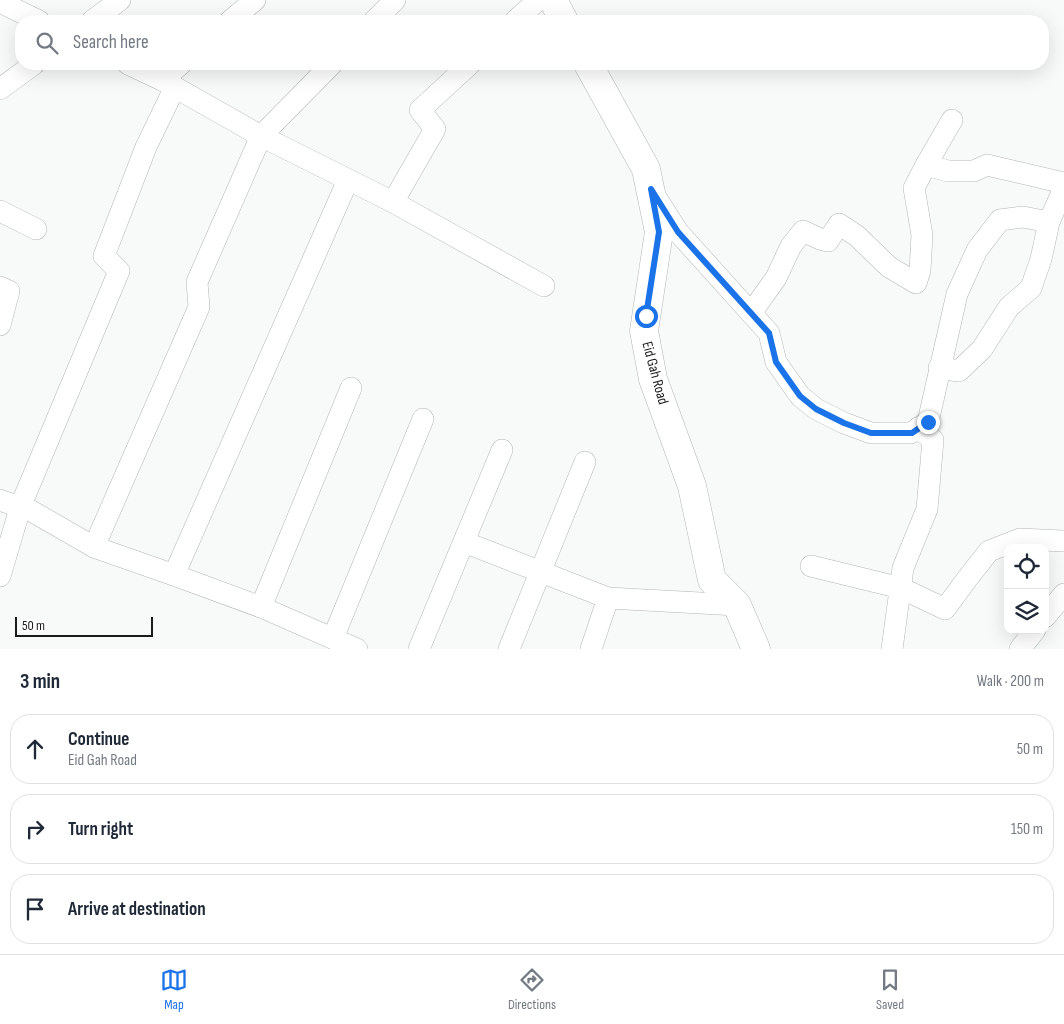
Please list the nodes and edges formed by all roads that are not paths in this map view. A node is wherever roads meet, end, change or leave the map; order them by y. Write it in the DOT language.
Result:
graph roads {
  1 [pos="120,0"];
  2 [pos="255,0"];
  3 [pos="395,0"];
  4 [pos="538,0"];
  5 [pos="552,0"];
  6 [pos="0,2"];
  7 [pos="27,15"];
  8 [pos="100,15"];
  9 [pos="237,15"];
  10 [pos="380,15"];
  11 [pos="522,15"];
  12 [pos="561,15"];
  13 [pos="26,70"];
  14 [pos="140,70"];
  15 [pos="177,70"];
  16 [pos="326,70"];
  17 [pos="463,70"];
  18 [pos="591,70"];
  19 [pos="169,84"];
  20 [pos="0,89"];
  21 [pos="952,120"];
  22 [pos="261,136"];
  23 [pos="926,164"];
  24 [pos="348,180"];
  25 [pos="1064,183"];
  26 [pos="1064,188"];
  27 [pos="651,189"];
  28 [pos="393,202"];
  29 [pos="0,211"];
  30 [pos="1049,222"];
  31 [pos="36,229"];
  32 [pos="544,286"];
  33 [pos="0,287"];
  34 [pos="751,313"];
  35 [pos="0,325"];
  36 [pos="940,368"];
  37 [pos="351,388"];
  38 [pos="423,419"];
  39 [pos="918,428"];
  40 [pos="502,450"];
  41 [pos="585,462"];
  42 [pos="0,500"];
  43 [pos="21,505"];
  44 [pos="1064,541"];
  45 [pos="464,542"];
  46 [pos="94,548"];
  47 [pos="811,566"];
  48 [pos="540,572"];
  49 [pos="174,575"];
  50 [pos="0,576"];
  51 [pos="900,588"];
  52 [pos="1064,594"];
  53 [pos="608,598"];
  54 [pos="737,606"];
  55 [pos="261,607"];
  56 [pos="1049,612"];
  57 [pos="1032,634"];
  58 [pos="333,638"];
  59 [pos="357,649"];
  60 [pos="418,649"];
  61 [pos="509,649"];
  62 [pos="591,649"];
  63 [pos="756,649"];
  64 [pos="892,649"];
  65 [pos="1020,649"];
  1 -- 8 [label="street"];
  2 -- 9 [label="street"];
  3 -- 10 [label="street"];
  4 -- 11 [label="street"];
  5 -- 12 [label="street"];
  6 -- 7 [label="street"];
  13 -- 20 [label="street"];
  14 -- 19 [label="street"];
  15 -- 19 [label="street"];
  16 -- 22 [label="street"];
  17 -- 28 [label="street"];
  18 -- 27 [label="street, Eid Gah Road"];
  19 -- 22 [label="street"];
  19 -- 43 [label="street"];
  21 -- 23 [label="street"];
  22 -- 24 [label="street"];
  22 -- 46 [label="street"];
  23 -- 25 [label="street"];
  23 -- 34 [label="street"];
  24 -- 28 [label="street"];
  24 -- 49 [label="street"];
  26 -- 30 [label="street"];
  27 -- 34 [label="street"];
  27 -- 54 [label="street, Eid Gah Road"];
  28 -- 32 [label="street"];
  29 -- 31 [label="street"];
  30 -- 36 [label="street"];
  30 -- 36 [label="street"];
  33 -- 35 [label="street"];
  34 -- 39 [label="street"];
  36 -- 39 [label="street"];
  37 -- 55 [label="street"];
  38 -- 58 [label="street"];
  39 -- 51 [label="street"];
  40 -- 45 [label="street"];
  41 -- 48 [label="street"];
  42 -- 43 [label="street"];
  43 -- 46 [label="street"];
  43 -- 50 [label="street"];
  44 -- 51 [label="street"];
  45 -- 48 [label="street"];
  45 -- 60 [label="street"];
  46 -- 49 [label="street"];
  47 -- 51 [label="street"];
  48 -- 53 [label="street"];
  48 -- 61 [label="street"];
  49 -- 55 [label="street"];
  51 -- 64 [label="street"];
  52 -- 56 [label="street"];
  53 -- 54 [label="street"];
  53 -- 62 [label="street"];
  54 -- 63 [label="street, Eid Gah Road"];
  55 -- 58 [label="street"];
  57 -- 65 [label="street"];
  58 -- 59 [label="street"];
}
